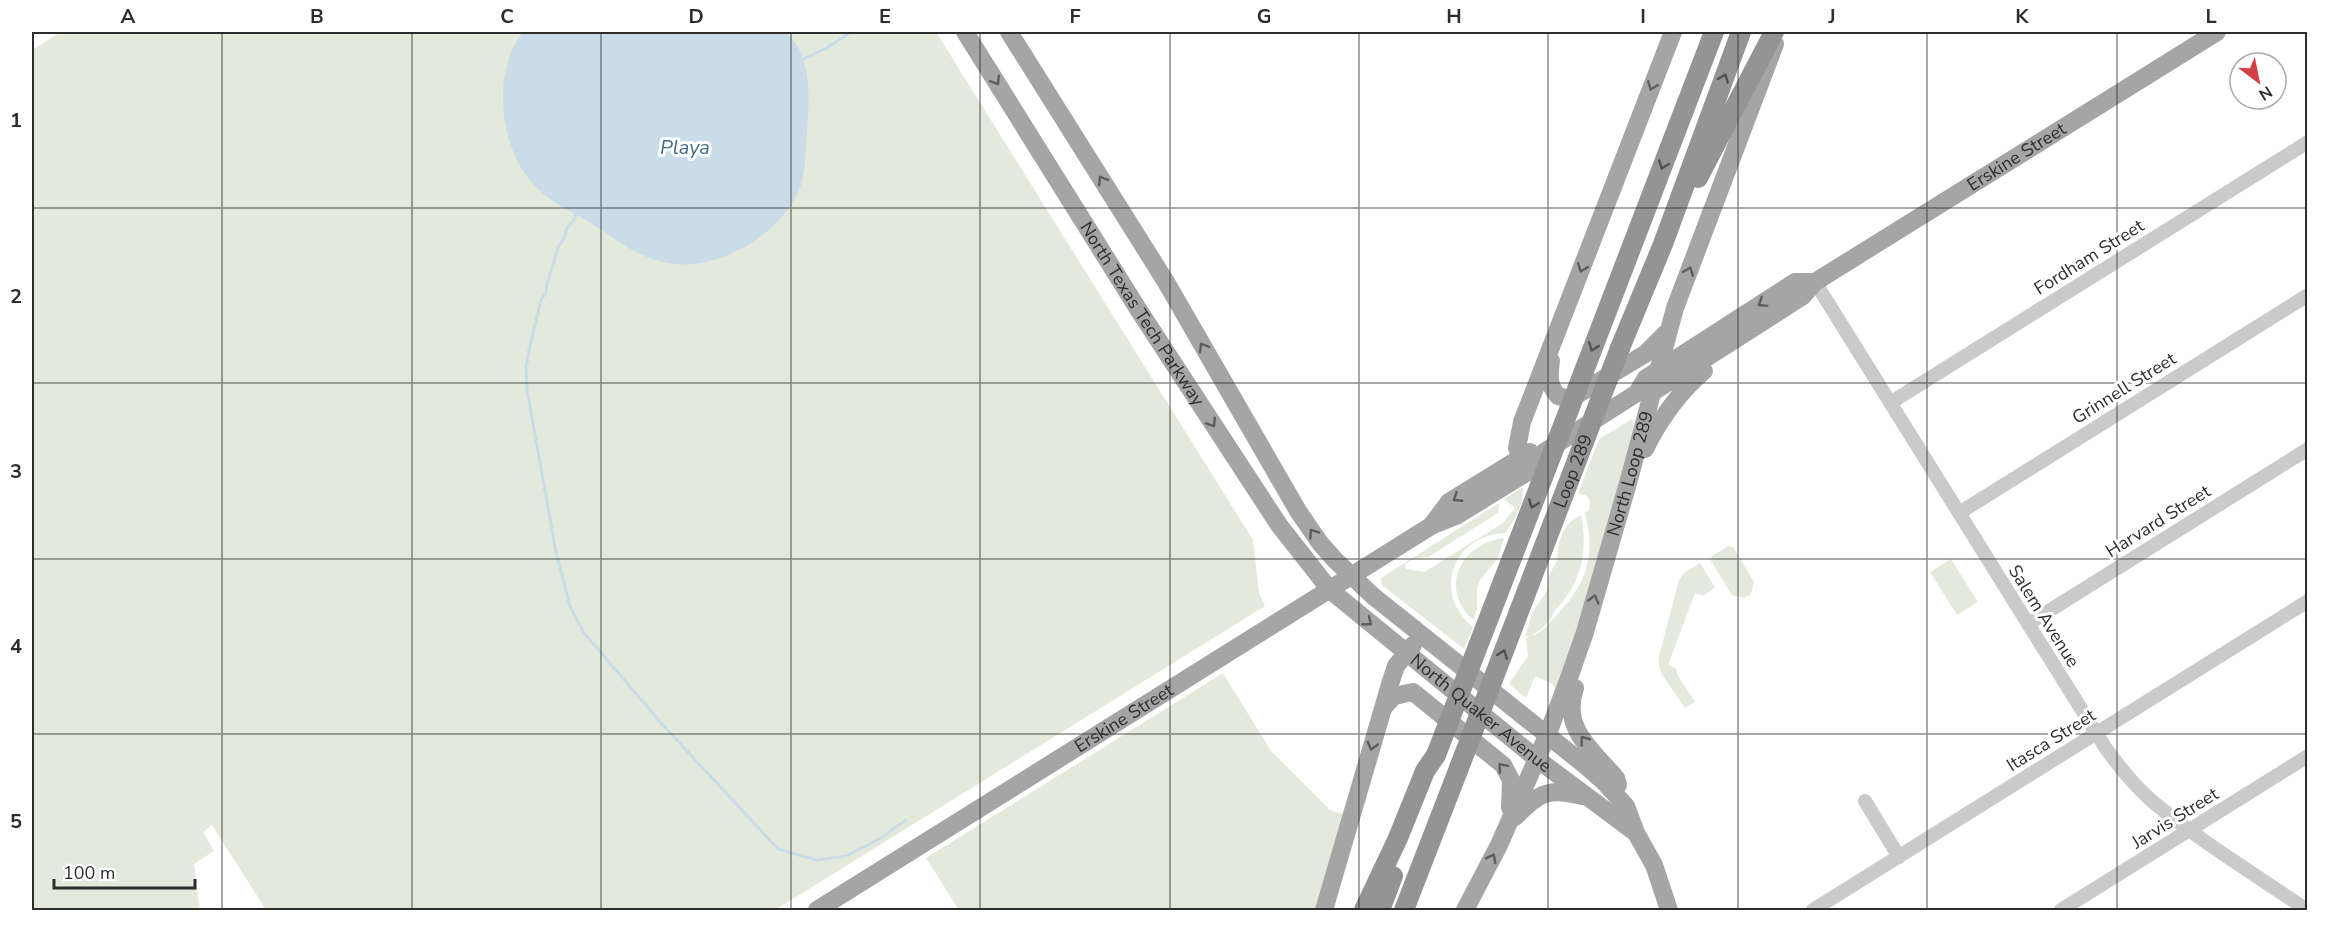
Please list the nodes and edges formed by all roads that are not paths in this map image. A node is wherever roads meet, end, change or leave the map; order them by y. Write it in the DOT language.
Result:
graph roads {
  1 [pos="965,32"];
  2 [pos="1009,32"];
  3 [pos="1673,32"];
  4 [pos="1714,32"];
  5 [pos="1741,32"];
  6 [pos="1774,32"];
  7 [pos="1780,32"];
  8 [pos="2217,32"];
  9 [pos="2307,141"];
  10 [pos="1663,244"];
  11 [pos="1815,282"];
  12 [pos="2307,295"];
  13 [pos="1675,308"];
  14 [pos="1760,324"];
  15 [pos="1669,328"];
  16 [pos="1715,333"];
  17 [pos="1554,342"];
  18 [pos="1658,371"];
  19 [pos="1645,393"];
  20 [pos="1890,403"];
  21 [pos="2307,449"];
  22 [pos="1521,457"];
  23 [pos="1541,458"];
  24 [pos="1628,483"];
  25 [pos="1959,513"];
  26 [pos="1431,526"];
  27 [pos="1352,576"];
  28 [pos="1330,590"];
  29 [pos="2307,601"];
  30 [pos="2028,624"];
  31 [pos="1585,632"];
  32 [pos="1423,635"];
  33 [pos="1407,653"];
  34 [pos="1384,707"];
  35 [pos="2096,733"];
  36 [pos="1547,736"];
  37 [pos="1437,755"];
  38 [pos="2307,756"];
  39 [pos="1537,759"];
  40 [pos="1588,798"];
  41 [pos="1865,801"];
  42 [pos="1626,806"];
  43 [pos="1509,822"];
  44 [pos="2190,830"];
  45 [pos="1636,833"];
  46 [pos="1899,857"];
  47 [pos="817,910"];
  48 [pos="1324,910"];
  49 [pos="1364,910"];
  50 [pos="1380,910"];
  51 [pos="1404,910"];
  52 [pos="1465,910"];
  53 [pos="1669,910"];
  54 [pos="1813,910"];
  55 [pos="2061,910"];
  56 [pos="2306,910"];
  1 -- 28 [label="main road, North Texas Tech Parkway, one-way"];
  27 -- 2 [label="main road, North Texas Tech Parkway, one-way"];
  3 -- 17 [label="main road, one-way"];
  4 -- 37 [label="highway, Loop 289, one-way, bridge"];
  10 -- 5 [label="highway, Loop 289, one-way"];
  6 -- 10 [label="highway"];
  13 -- 7 [label="main road, one-way"];
  8 -- 11 [label="main road, Erskine Street"];
  9 -- 20 [label="street, Fordham Street"];
  51 -- 10 [label="highway, Loop 289, one-way, bridge"];
  11 -- 14 [label="main road, Erskine Street"];
  11 -- 16 [label="main road, Erskine Street, one-way"];
  11 -- 20 [label="street, Salem Avenue"];
  12 -- 25 [label="street, Grinnell Street"];
  13 -- 15 [label="main road"];
  13 -- 16 [label="main road"];
  14 -- 19 [label="main road, Erskine Street"];
  14 -- 24 [label="main road"];
  15 -- 17 [label="main road"];
  15 -- 18 [label="main road"];
  16 -- 18 [label="main road, Erskine Street"];
  17 -- 22 [label="main road"];
  18 -- 19 [label="main road, Erskine Street"];
  19 -- 23 [label="main road, Erskine Street"];
  19 -- 24 [label="main road, North Loop 289"];
  20 -- 25 [label="street, Salem Avenue"];
  21 -- 30 [label="street, Harvard Street"];
  22 -- 23 [label="main road, Erskine Street"];
  22 -- 26 [label="main road, Erskine Street, one-way"];
  23 -- 26 [label="main road, Erskine Street"];
  31 -- 24 [label="main road, North Loop 289, one-way"];
  25 -- 30 [label="street, Salem Avenue"];
  26 -- 27 [label="main road, Erskine Street"];
  27 -- 28 [label="main road, Erskine Street"];
  27 -- 32 [label="main road, North Quaker Avenue"];
  28 -- 33 [label="main road, North Quaker Avenue, one-way"];
  28 -- 47 [label="main road, Erskine Street"];
  29 -- 35 [label="street, Itasca Street"];
  30 -- 35 [label="street, Salem Avenue"];
  31 -- 36 [label="main road, North Loop 289"];
  42 -- 31 [label="main road, one-way"];
  32 -- 33 [label="main road"];
  32 -- 36 [label="main road, North Quaker Avenue"];
  33 -- 34 [label="main road"];
  33 -- 39 [label="main road, North Quaker Avenue"];
  43 -- 34 [label="main road, one-way"];
  34 -- 48 [label="main road, one-way"];
  35 -- 44 [label="street, Salem Avenue"];
  35 -- 46 [label="street, Itasca Street"];
  36 -- 39 [label="main road, North Loop 289"];
  36 -- 42 [label="main road, North Quaker Avenue"];
  37 -- 49 [label="highway"];
  37 -- 50 [label="highway, Loop 289"];
  38 -- 44 [label="street, Jarvis Street"];
  39 -- 40 [label="main road, North Quaker Avenue"];
  39 -- 43 [label="main road, North Loop 289"];
  40 -- 43 [label="main road"];
  40 -- 45 [label="main road, North Quaker Avenue"];
  41 -- 46 [label="street"];
  42 -- 45 [label="main road, North Quaker Avenue"];
  52 -- 43 [label="main road, North Loop 289, one-way"];
  44 -- 55 [label="street, Jarvis Street"];
  44 -- 56 [label="street, Salem Avenue"];
  45 -- 53 [label="main road, North Quaker Avenue"];
  46 -- 54 [label="street, Itasca Street"];
}
